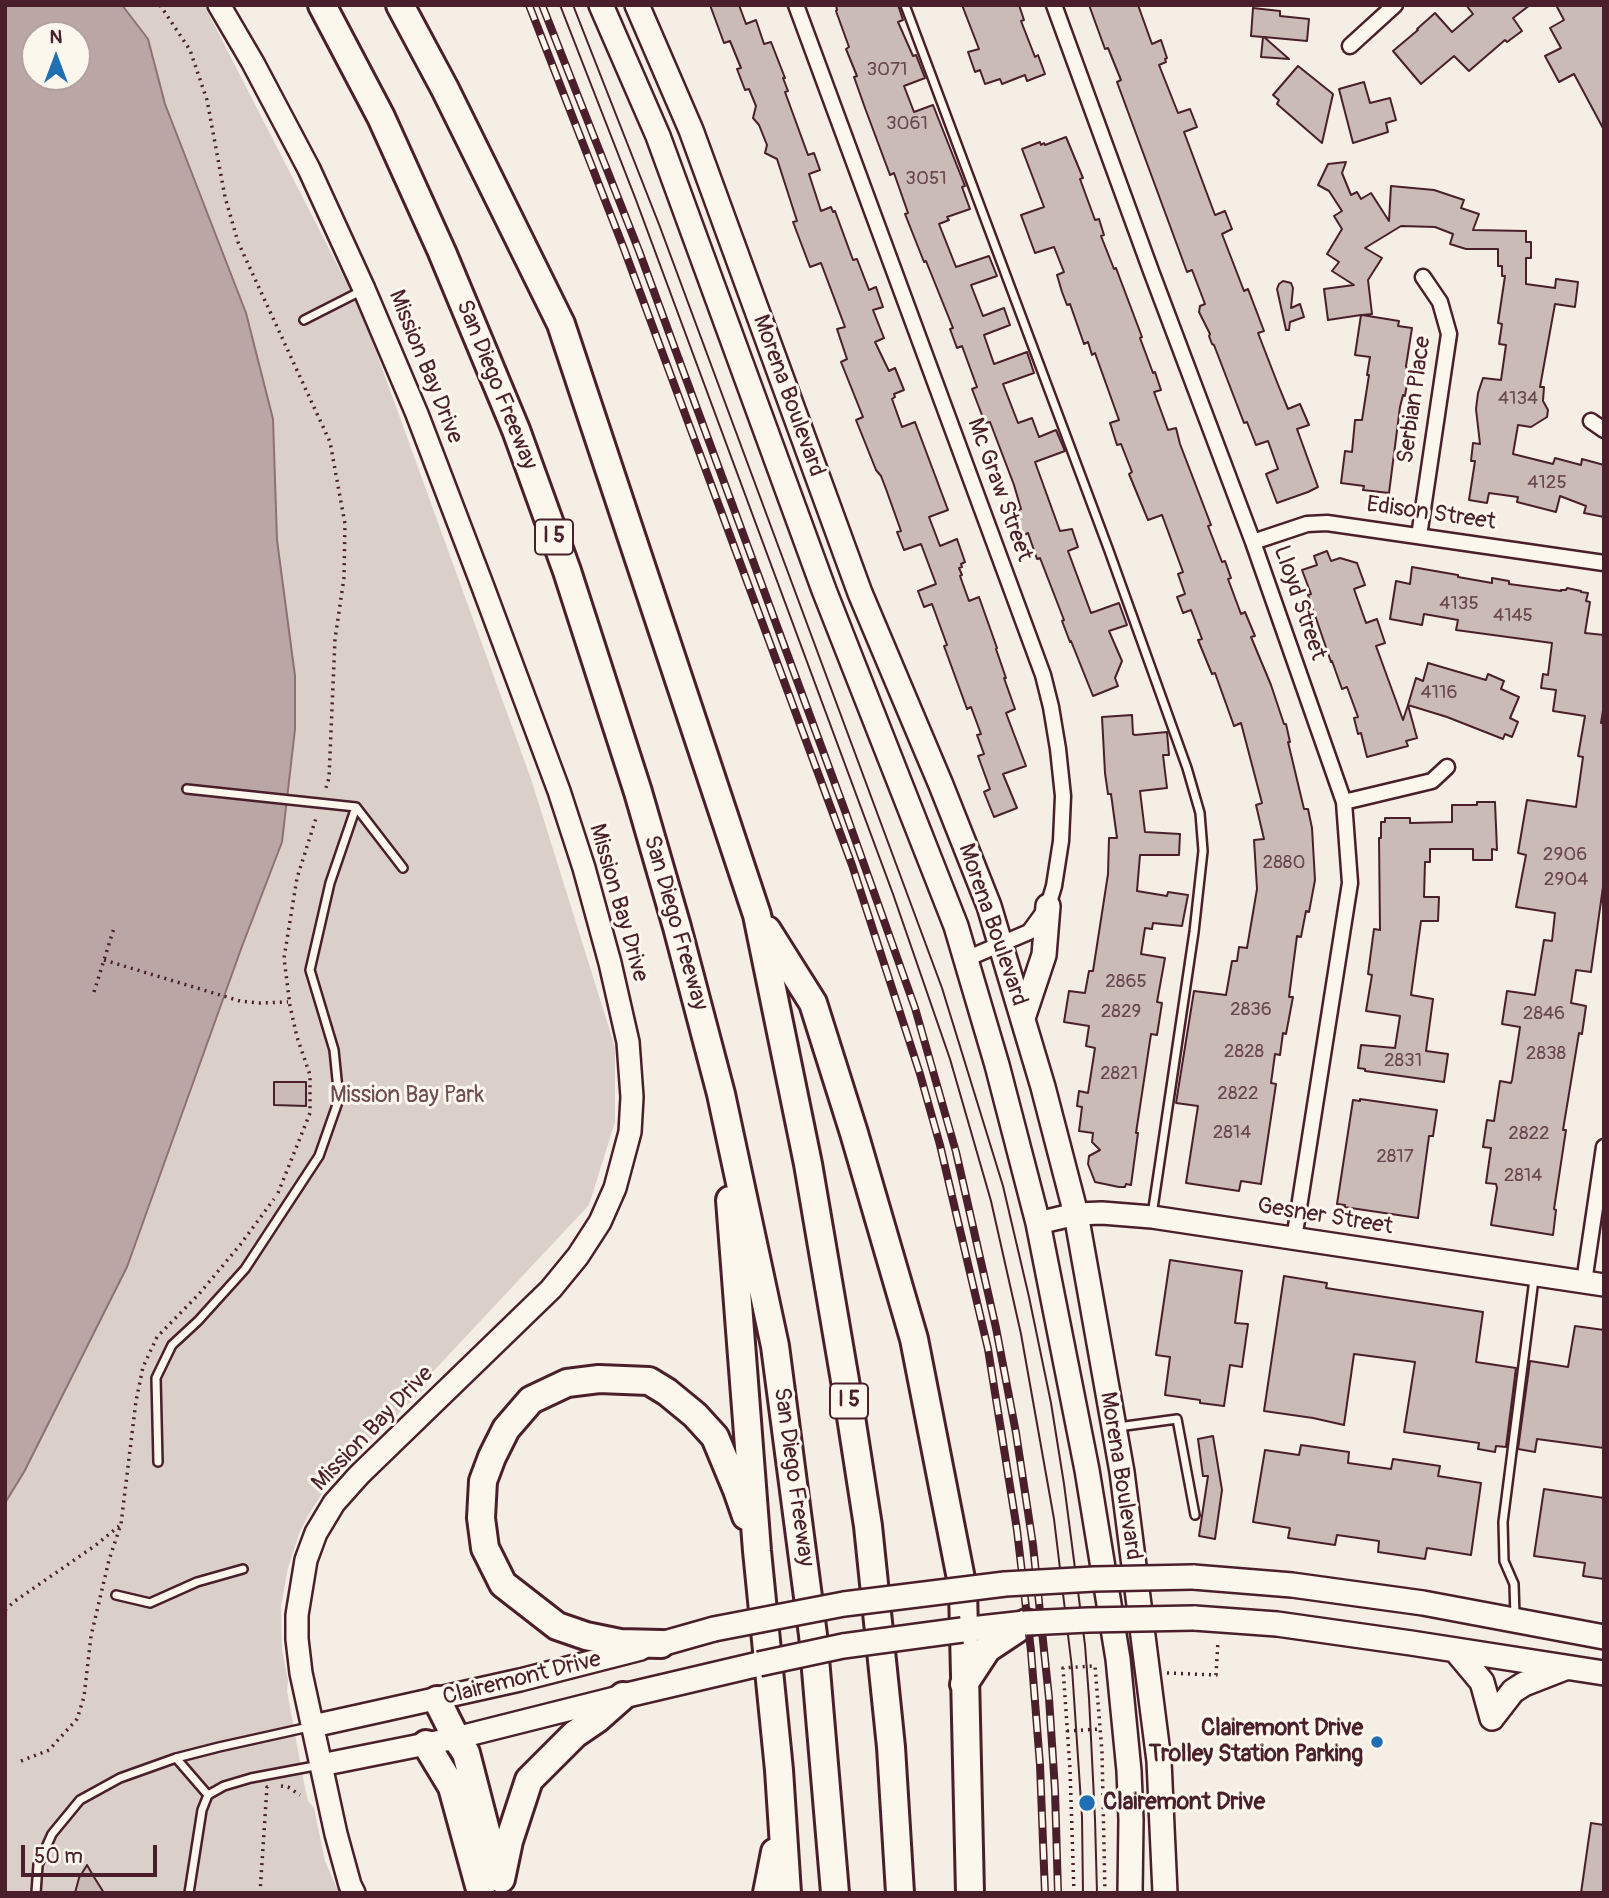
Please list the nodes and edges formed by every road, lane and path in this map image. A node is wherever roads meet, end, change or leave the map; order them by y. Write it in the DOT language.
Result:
graph roads {
  1 [pos="160,5"];
  2 [pos="219,5"];
  3 [pos="322,5"];
  4 [pos="400,5"];
  5 [pos="601,5"];
  6 [pos="636,5"];
  7 [pos="796,5"];
  8 [pos="905,5"];
  9 [pos="1054,5"];
  10 [pos="1395,5"];
  11 [pos="1350,46"];
  12 [pos="1423,277"];
  13 [pos="364,289"];
  14 [pos="304,320"];
  15 [pos="1419,536"];
  16 [pos="1253,542"];
  17 [pos="1604,563"];
  18 [pos="1447,767"];
  19 [pos="187,789"];
  20 [pos="1344,802"];
  21 [pos="321,803"];
  22 [pos="356,807"];
  23 [pos="403,869"];
  24 [pos="1048,906"];
  25 [pos="757,915"];
  26 [pos="114,928"];
  27 [pos="1000,946"];
  28 [pos="966,959"];
  29 [pos="104,960"];
  30 [pos="94,992"];
  31 [pos="289,1002"];
  32 [pos="1023,1018"];
  33 [pos="721,1094"];
  34 [pos="1604,1147"];
  35 [pos="1076,1214"];
  36 [pos="1152,1217"];
  37 [pos="1038,1223"];
  38 [pos="1294,1239"];
  39 [pos="1534,1275"];
  40 [pos="1594,1284"];
  41 [pos="1114,1428"];
  42 [pos="158,1462"];
  43 [pos="1195,1515"];
  44 [pos="121,1524"];
  45 [pos="757,1551"];
  46 [pos="243,1569"];
  47 [pos="962,1589"];
  48 [pos="116,1595"];
  49 [pos="5,1610"];
  50 [pos="1515,1620"];
  51 [pos="1026,1623"];
  52 [pos="962,1630"];
  53 [pos="1604,1637"];
  54 [pos="1219,1641"];
  55 [pos="661,1644"];
  56 [pos="1456,1651"];
  57 [pos="1567,1668"];
  58 [pos="1604,1673"];
  59 [pos="1148,1675"];
  60 [pos="964,1684"];
  61 [pos="623,1696"];
  62 [pos="437,1700"];
  63 [pos="313,1726"];
  64 [pos="1100,1729"];
  65 [pos="1067,1731"];
  66 [pos="456,1738"];
  67 [pos="426,1744"];
  68 [pos="176,1758"];
  69 [pos="22,1761"];
  70 [pos="321,1765"];
  71 [pos="779,1770"];
  72 [pos="208,1795"];
  73 [pos="300,1795"];
  74 [pos="496,1888"];
  75 [pos="36,1893"];
  76 [pos="188,1893"];
  77 [pos="260,1893"];
  78 [pos="354,1893"];
  79 [pos="767,1893"];
  80 [pos="787,1893"];
  81 [pos="835,1893"];
  82 [pos="901,1893"];
  83 [pos="970,1893"];
  84 [pos="1074,1893"];
  85 [pos="1105,1893"];
  86 [pos="1130,1893"];
  87 [pos="1165,1893"];
  1 -- 21 [label="path"];
  2 -- 13 [label="main road, Mission Bay Drive"];
  3 -- 33 [label="highway, San Diego Freeway / I 5"];
  4 -- 25 [label="highway, I 5"];
  5 -- 28 [label="main road, Morena Boulevard"];
  6 -- 27 [label="main road, Morena Boulevard"];
  7 -- 24 [label="street, Mc Graw Street"];
  8 -- 36 [label="lane"];
  9 -- 16 [label="street, Lloyd Street"];
  10 -- 11 [label="street"];
  12 -- 15 [label="street, Serbian Place"];
  13 -- 14 [label="lane"];
  13 -- 63 [label="main road, Mission Bay Drive"];
  15 -- 16 [label="street, Edison Street"];
  15 -- 17 [label="street, Edison Street"];
  16 -- 20 [label="street, Lloyd Street"];
  18 -- 20 [label="street"];
  19 -- 21 [label="lane"];
  20 -- 38 [label="street, Lloyd Street"];
  21 -- 22 [label="lane"];
  21 -- 31 [label="path"];
  22 -- 23 [label="lane"];
  22 -- 42 [label="lane"];
  24 -- 27 [label="street, Mc Graw Street"];
  24 -- 32 [label="main road"];
  25 -- 47 [label="highway"];
  25 -- 82 [label="highway, I 5"];
  26 -- 29 [label="path"];
  27 -- 28 [label="street, Mc Graw Street"];
  27 -- 32 [label="main road, Morena Boulevard"];
  28 -- 37 [label="main road, Morena Boulevard"];
  29 -- 30 [label="path"];
  29 -- 31 [label="path"];
  31 -- 44 [label="path"];
  32 -- 35 [label="main road, Morena Boulevard"];
  33 -- 45 [label="highway"];
  33 -- 81 [label="highway, San Diego Freeway / I 5"];
  34 -- 40 [label="street"];
  35 -- 36 [label="main road, Gesner Street"];
  35 -- 37 [label="main road, Gesner Street"];
  35 -- 41 [label="main road, Morena Boulevard"];
  36 -- 38 [label="main road, Gesner Street"];
  37 -- 86 [label="main road, Morena Boulevard"];
  38 -- 39 [label="main road, Gesner Street"];
  39 -- 40 [label="main road, Gesner Street"];
  39 -- 50 [label="lane"];
  41 -- 43 [label="lane"];
  41 -- 59 [label="main road, Morena Boulevard"];
  44 -- 49 [label="path"];
  44 -- 69 [label="path"];
  45 -- 55 [label="highway"];
  45 -- 71 [label="highway"];
  46 -- 48 [label="lane"];
  47 -- 50 [label="main road, Clairemont Drive, bridge"];
  47 -- 52 [label="highway"];
  47 -- 55 [label="main road, Clairemont Drive, bridge"];
  50 -- 53 [label="main road, Clairemont Drive"];
  51 -- 52 [label="main road, Clairemont Drive"];
  51 -- 56 [label="main road, Clairemont Drive, bridge"];
  51 -- 60 [label="highway"];
  52 -- 60 [label="highway"];
  52 -- 61 [label="main road, Clairemont Drive, bridge"];
  54 -- 59 [label="path"];
  55 -- 62 [label="main road, Clairemont Drive"];
  56 -- 57 [label="main road, Clairemont Drive"];
  56 -- 57 [label="main road"];
  57 -- 58 [label="main road, Clairemont Drive"];
  59 -- 87 [label="main road, Morena Boulevard"];
  60 -- 83 [label="highway"];
  61 -- 66 [label="main road, Clairemont Drive"];
  61 -- 74 [label="highway"];
  62 -- 63 [label="main road, Clairemont Drive"];
  62 -- 66 [label="highway"];
  63 -- 68 [label="lane"];
  63 -- 70 [label="main road, Mission Bay Drive"];
  64 -- 65 [label="path"];
  64 -- 65 [label="path"];
  64 -- 85 [label="path"];
  65 -- 84 [label="path"];
  66 -- 67 [label="main road, Clairemont Drive"];
  66 -- 74 [label="highway"];
  67 -- 70 [label="main road, Clairemont Drive"];
  67 -- 74 [label="highway"];
  68 -- 72 [label="lane"];
  68 -- 75 [label="lane"];
  70 -- 72 [label="lane"];
  70 -- 78 [label="main road, Mission Bay Drive"];
  71 -- 79 [label="highway"];
  71 -- 80 [label="highway"];
  72 -- 76 [label="lane"];
  73 -- 77 [label="path"];
}
